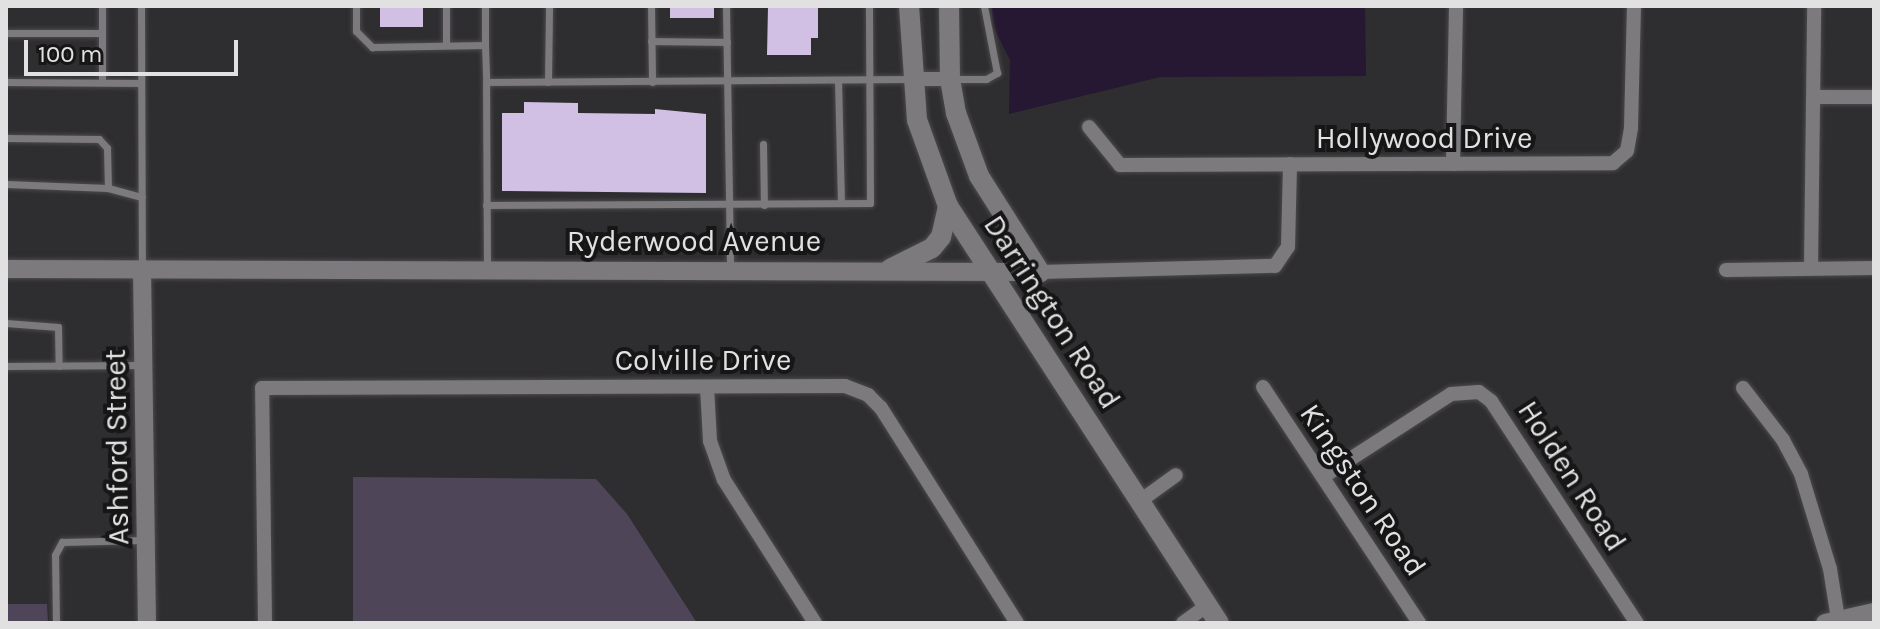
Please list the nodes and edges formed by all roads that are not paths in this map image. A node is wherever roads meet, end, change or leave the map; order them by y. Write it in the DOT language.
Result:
graph roads {
  1 [pos="102,6"];
  2 [pos="141,6"];
  3 [pos="356,6"];
  4 [pos="446,6"];
  5 [pos="485,6"];
  6 [pos="549,6"];
  7 [pos="651,6"];
  8 [pos="726,6"];
  9 [pos="869,6"];
  10 [pos="909,6"];
  11 [pos="949,6"];
  12 [pos="984,6"];
  13 [pos="1456,6"];
  14 [pos="1634,6"];
  15 [pos="1814,6"];
  16 [pos="6,33"];
  17 [pos="102,33"];
  18 [pos="651,41"];
  19 [pos="727,42"];
  20 [pos="446,45"];
  21 [pos="485,45"];
  22 [pos="910,79"];
  23 [pos="950,79"];
  24 [pos="838,80"];
  25 [pos="868,80"];
  26 [pos="6,82"];
  27 [pos="102,82"];
  28 [pos="486,82"];
  29 [pos="548,82"];
  30 [pos="652,82"];
  31 [pos="727,82"];
  32 [pos="141,83"];
  33 [pos="1814,97"];
  34 [pos="1874,97"];
  35 [pos="1089,127"];
  36 [pos="6,138"];
  37 [pos="763,144"];
  38 [pos="1290,164"];
  39 [pos="1453,164"];
  40 [pos="6,184"];
  41 [pos="108,188"];
  42 [pos="142,197"];
  43 [pos="841,203"];
  44 [pos="486,205"];
  45 [pos="729,205"];
  46 [pos="764,205"];
  47 [pos="948,206"];
  48 [pos="1811,268"];
  49 [pos="1874,268"];
  50 [pos="6,269"];
  51 [pos="142,269"];
  52 [pos="487,269"];
  53 [pos="730,269"];
  54 [pos="890,269"];
  55 [pos="1726,270"];
  56 [pos="988,271"];
  57 [pos="1040,272"];
  58 [pos="6,323"];
  59 [pos="143,365"];
  60 [pos="6,366"];
  61 [pos="59,366"];
  62 [pos="707,387"];
  63 [pos="1263,387"];
  64 [pos="1743,388"];
  65 [pos="1176,475"];
  66 [pos="1324,476"];
  67 [pos="1140,501"];
  68 [pos="146,540"];
  69 [pos="1208,605"];
  70 [pos="1874,612"];
  71 [pos="1832,621"];
  72 [pos="56,623"];
  73 [pos="147,623"];
  74 [pos="265,623"];
  75 [pos="815,623"];
  76 [pos="1017,623"];
  77 [pos="1183,623"];
  78 [pos="1219,623"];
  79 [pos="1419,623"];
  80 [pos="1637,623"];
  1 -- 17 [label="lane"];
  2 -- 32 [label="lane"];
  3 -- 20 [label="lane"];
  4 -- 20 [label="lane"];
  5 -- 21 [label="lane"];
  6 -- 29 [label="lane"];
  7 -- 18 [label="lane"];
  8 -- 19 [label="lane"];
  9 -- 25 [label="lane"];
  10 -- 22 [label="main road, Darrington Road"];
  11 -- 23 [label="main road, Darrington Road"];
  12 -- 23 [label="lane"];
  13 -- 39 [label="street"];
  14 -- 39 [label="street, Hollywood Drive"];
  15 -- 33 [label="street"];
  16 -- 17 [label="lane"];
  17 -- 27 [label="lane"];
  18 -- 19 [label="lane"];
  18 -- 30 [label="lane"];
  19 -- 31 [label="lane"];
  20 -- 21 [label="lane"];
  21 -- 28 [label="lane"];
  22 -- 23 [label="street"];
  22 -- 25 [label="lane"];
  22 -- 47 [label="main road, Darrington Road"];
  23 -- 57 [label="main road, Darrington Road"];
  24 -- 25 [label="lane"];
  24 -- 31 [label="lane"];
  24 -- 43 [label="lane"];
  25 -- 43 [label="lane"];
  26 -- 27 [label="lane"];
  27 -- 32 [label="lane"];
  28 -- 29 [label="lane"];
  28 -- 44 [label="lane"];
  29 -- 30 [label="lane"];
  30 -- 31 [label="lane"];
  31 -- 45 [label="lane"];
  32 -- 42 [label="lane"];
  33 -- 34 [label="street"];
  33 -- 48 [label="street"];
  35 -- 38 [label="street, Hollywood Drive"];
  36 -- 41 [label="lane"];
  37 -- 46 [label="lane"];
  38 -- 39 [label="street, Hollywood Drive"];
  38 -- 57 [label="street, Ryderwood Avenue"];
  40 -- 41 [label="lane"];
  41 -- 42 [label="lane"];
  42 -- 51 [label="lane"];
  43 -- 46 [label="lane"];
  44 -- 45 [label="lane"];
  44 -- 52 [label="lane"];
  45 -- 46 [label="lane"];
  45 -- 53 [label="lane"];
  47 -- 54 [label="main road"];
  47 -- 56 [label="main road, Darrington Road"];
  48 -- 49 [label="street"];
  48 -- 55 [label="street"];
  50 -- 51 [label="street, Ryderwood Avenue"];
  51 -- 52 [label="street, Ryderwood Avenue"];
  51 -- 59 [label="street, Ashford Street"];
  52 -- 53 [label="street, Ryderwood Avenue"];
  53 -- 54 [label="street, Ryderwood Avenue"];
  54 -- 56 [label="street, Ryderwood Avenue"];
  56 -- 57 [label="street, Ryderwood Avenue"];
  56 -- 67 [label="main road, Darrington Road"];
  58 -- 61 [label="lane"];
  59 -- 61 [label="lane"];
  59 -- 68 [label="street, Ashford Street"];
  60 -- 61 [label="lane"];
  62 -- 74 [label="street, Colville Drive"];
  62 -- 75 [label="street"];
  62 -- 76 [label="street, Colville Drive"];
  63 -- 66 [label="street, Kingston Road"];
  64 -- 71 [label="street"];
  65 -- 67 [label="street"];
  66 -- 79 [label="street, Kingston Road"];
  66 -- 80 [label="street, Holden Road"];
  67 -- 69 [label="main road, Darrington Road"];
  68 -- 72 [label="lane"];
  68 -- 73 [label="street, Ashford Street"];
  69 -- 77 [label="street"];
  69 -- 78 [label="main road, Darrington Road"];
  70 -- 71 [label="street"];
}
